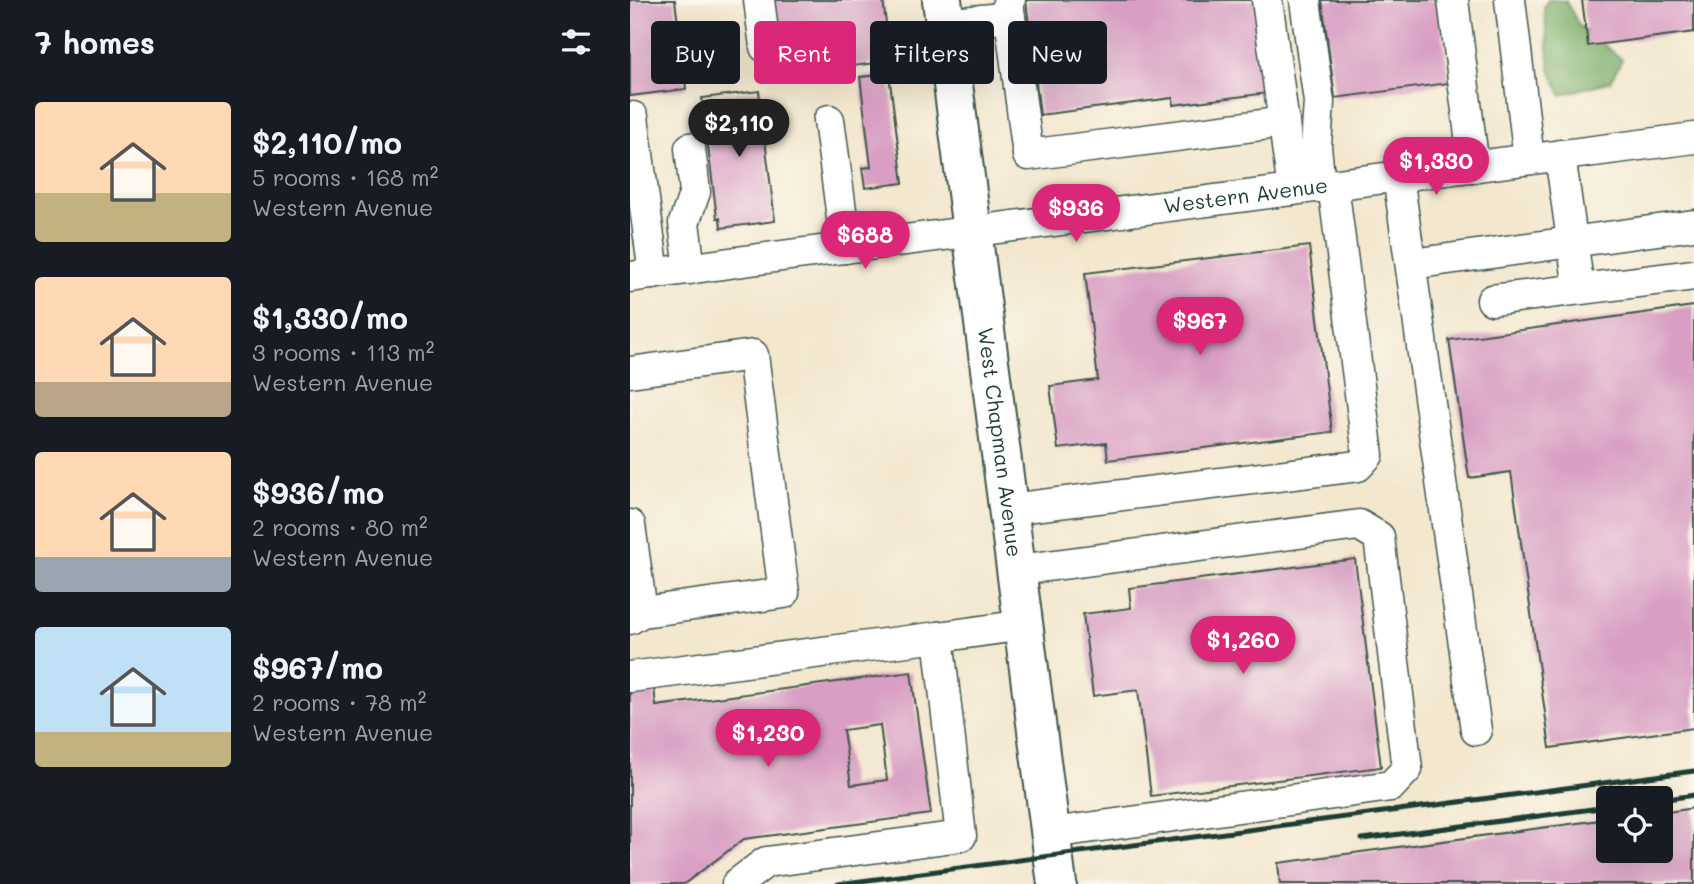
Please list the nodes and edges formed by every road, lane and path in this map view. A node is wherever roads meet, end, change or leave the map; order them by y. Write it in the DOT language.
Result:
graph roads {
  1 [pos="759,0"];
  2 [pos="1267,0"];
  3 [pos="1305,0"];
  4 [pos="1453,0"];
  5 [pos="1510,0"];
  6 [pos="1010,8"];
  7 [pos="943,12"];
  8 [pos="762,21"];
  9 [pos="633,117"];
  10 [pos="829,120"];
  11 [pos="1283,122"];
  12 [pos="1694,138"];
  13 [pos="690,148"];
  14 [pos="1560,155"];
  15 [pos="1529,159"];
  16 [pos="1474,167"];
  17 [pos="1398,176"];
  18 [pos="1315,188"];
  19 [pos="1694,225"];
  20 [pos="973,232"];
  21 [pos="1571,242"];
  22 [pos="846,248"];
  23 [pos="1412,264"];
  24 [pos="690,269"];
  25 [pos="1694,275"];
  26 [pos="642,276"];
  27 [pos="1579,289"];
  28 [pos="1492,300"];
  29 [pos="630,372"];
  30 [pos="1009,509"];
  31 [pos="630,525"];
  32 [pos="1017,570"];
  33 [pos="636,615"];
  34 [pos="1024,625"];
  35 [pos="938,637"];
  36 [pos="630,677"];
  37 [pos="1476,730"];
  38 [pos="1051,833"];
  39 [pos="737,884"];
  40 [pos="1057,884"];
  1 -- 8 [label="street"];
  2 -- 11 [label="street"];
  3 -- 18 [label="street"];
  4 -- 16 [label="street"];
  5 -- 15 [label="street"];
  6 -- 7 [label="street"];
  6 -- 11 [label="street"];
  7 -- 20 [label="main road, West Chapman Avenue"];
  9 -- 26 [label="street"];
  10 -- 22 [label="street"];
  11 -- 18 [label="street"];
  12 -- 14 [label="street, Western Avenue"];
  13 -- 24 [label="street"];
  14 -- 15 [label="street, Western Avenue"];
  14 -- 21 [label="street"];
  15 -- 16 [label="street, Western Avenue"];
  16 -- 17 [label="street, Western Avenue"];
  17 -- 18 [label="street, Western Avenue"];
  17 -- 23 [label="street"];
  18 -- 20 [label="street, Western Avenue"];
  18 -- 30 [label="street"];
  19 -- 21 [label="street"];
  20 -- 22 [label="street, Western Avenue"];
  20 -- 30 [label="main road, West Chapman Avenue"];
  21 -- 23 [label="street"];
  21 -- 27 [label="street"];
  22 -- 24 [label="street, Western Avenue"];
  23 -- 37 [label="street"];
  24 -- 26 [label="street, Western Avenue"];
  25 -- 27 [label="street"];
  27 -- 28 [label="street"];
  29 -- 33 [label="street"];
  30 -- 32 [label="main road, West Chapman Avenue"];
  31 -- 33 [label="street"];
  32 -- 34 [label="main road, West Chapman Avenue"];
  32 -- 38 [label="street"];
  34 -- 35 [label="street"];
  34 -- 38 [label="main road, West Chapman Avenue"];
  35 -- 36 [label="street"];
  35 -- 39 [label="street"];
  38 -- 40 [label="main road, West Chapman Avenue"];
}
